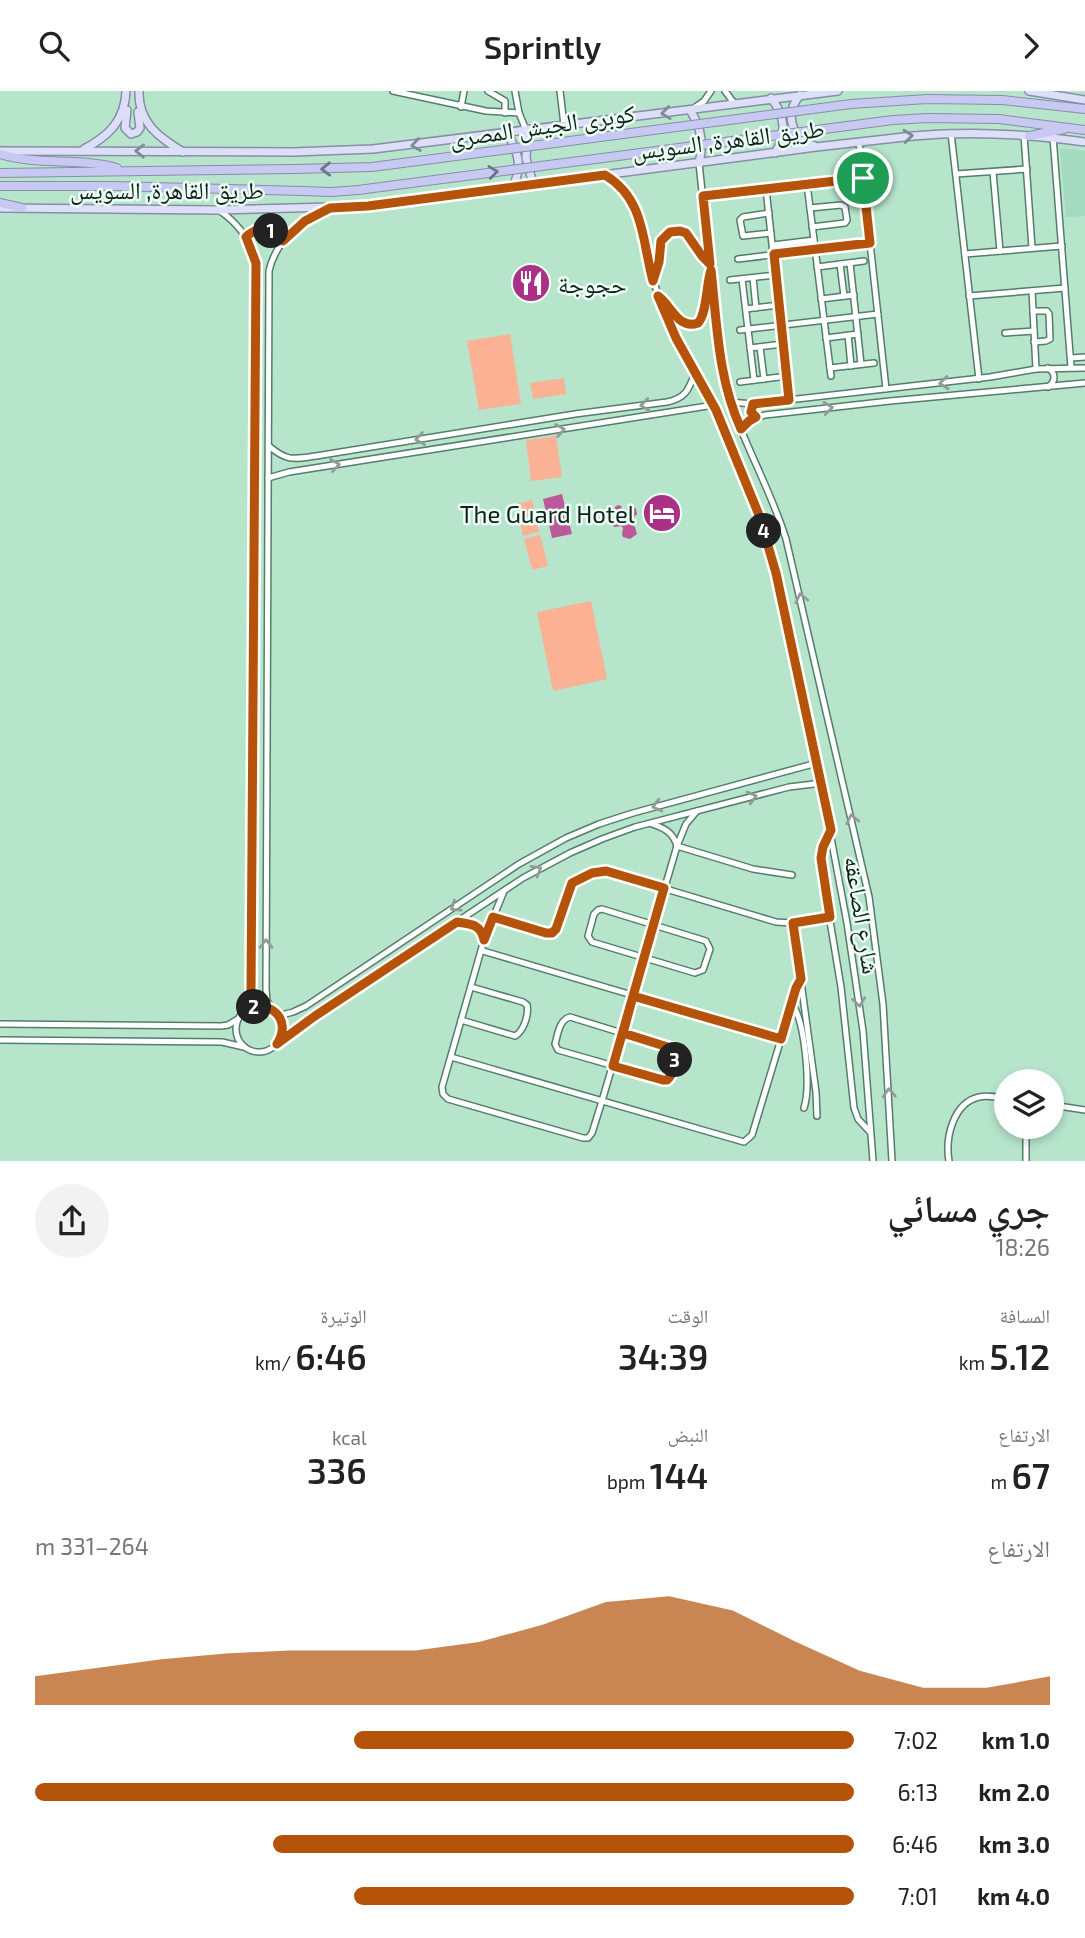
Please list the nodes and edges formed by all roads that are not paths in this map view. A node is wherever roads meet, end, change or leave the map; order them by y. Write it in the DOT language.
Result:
graph roads {
  1 [pos="126,91"];
  2 [pos="139,91"];
  3 [pos="393,91"];
  4 [pos="464,91"];
  5 [pos="490,91"];
  6 [pos="515,91"];
  7 [pos="560,91"];
  8 [pos="711,91"];
  9 [pos="725,91"];
  10 [pos="838,91"];
  11 [pos="1030,91"];
  12 [pos="401,92"];
  13 [pos="420,94"];
  14 [pos="800,95"];
  15 [pos="771,98"];
  16 [pos="1085,100"];
  17 [pos="139,101"];
  18 [pos="125,102"];
  19 [pos="734,103"];
  20 [pos="461,107"];
  21 [pos="1085,109"];
  22 [pos="690,110"];
  23 [pos="505,113"];
  24 [pos="519,113"];
  25 [pos="564,125"];
  26 [pos="1072,128"];
  27 [pos="527,130"];
  28 [pos="1085,130"];
  29 [pos="506,132"];
  30 [pos="951,133"];
  31 [pos="1027,136"];
  32 [pos="1053,137"];
  33 [pos="859,142"];
  34 [pos="1085,142"];
  35 [pos="816,147"];
  36 [pos="82,151"];
  37 [pos="183,152"];
  38 [pos="0,153"];
  39 [pos="775,153"];
  40 [pos="699,163"];
  41 [pos="295,169"];
  42 [pos="1027,169"];
  43 [pos="126,171"];
  44 [pos="993,171"];
  45 [pos="0,173"];
  46 [pos="956,174"];
  47 [pos="605,175"];
  48 [pos="863,178"];
  49 [pos="533,184"];
  50 [pos="807,184"];
  51 [pos="0,186"];
  52 [pos="513,186"];
  53 [pos="766,189"];
  54 [pos="303,191"];
  55 [pos="703,196"];
  56 [pos="0,205"];
  57 [pos="22,208"];
  58 [pos="330,208"];
  59 [pos="810,208"];
  60 [pos="217,209"];
  61 [pos="769,213"];
  62 [pos="812,227"];
  63 [pos="771,233"];
  64 [pos="246,237"];
  65 [pos="814,240"];
  66 [pos="283,241"];
  67 [pos="870,243"];
  68 [pos="772,245"];
  69 [pos="1062,246"];
  70 [pos="1032,248"];
  71 [pos="815,250"];
  72 [pos="1000,251"];
  73 [pos="774,254"];
  74 [pos="965,254"];
  75 [pos="738,259"];
  76 [pos="864,261"];
  77 [pos="850,263"];
  78 [pos="840,264"];
  79 [pos="711,267"];
  80 [pos="817,267"];
  81 [pos="776,275"];
  82 [pos="753,278"];
  83 [pos="743,279"];
  84 [pos="730,280"];
  85 [pos="653,281"];
  86 [pos="1065,288"];
  87 [pos="1032,291"];
  88 [pos="854,295"];
  89 [pos="658,296"];
  90 [pos="844,296"];
  91 [pos="969,296"];
  92 [pos="821,299"];
  93 [pos="779,305"];
  94 [pos="756,307"];
  95 [pos="746,309"];
  96 [pos="1033,311"];
  97 [pos="878,314"];
  98 [pos="856,317"];
  99 [pos="824,320"];
  100 [pos="781,325"];
  101 [pos="748,328"];
  102 [pos="740,330"];
  103 [pos="1034,331"];
  104 [pos="1005,333"];
  105 [pos="858,334"];
  106 [pos="848,335"];
  107 [pos="826,338"];
  108 [pos="1034,342"];
  109 [pos="783,344"];
  110 [pos="760,347"];
  111 [pos="750,348"];
  112 [pos="1085,357"];
  113 [pos="1071,358"];
  114 [pos="874,363"];
  115 [pos="861,364"];
  116 [pos="851,366"];
  117 [pos="1071,367"];
  118 [pos="1085,367"];
  119 [pos="830,368"];
  120 [pos="1048,368"];
  121 [pos="1036,369"];
  122 [pos="696,371"];
  123 [pos="787,376"];
  124 [pos="831,376"];
  125 [pos="764,379"];
  126 [pos="979,379"];
  127 [pos="754,380"];
  128 [pos="740,382"];
  129 [pos="1085,383"];
  130 [pos="1048,387"];
  131 [pos="886,389"];
  132 [pos="680,398"];
  133 [pos="789,400"];
  134 [pos="730,402"];
  135 [pos="753,404"];
  136 [pos="714,405"];
  137 [pos="686,410"];
  138 [pos="756,417"];
  139 [pos="741,429"];
  140 [pos="269,446"];
  141 [pos="288,459"];
  142 [pos="285,468"];
  143 [pos="268,478"];
  144 [pos="817,763"];
  145 [pos="822,783"];
  146 [pos="697,811"];
  147 [pos="650,824"];
  148 [pos="831,830"];
  149 [pos="677,846"];
  150 [pos="792,875"];
  151 [pos="664,888"];
  152 [pos="504,891"];
  153 [pos="493,917"];
  154 [pos="830,917"];
  155 [pos="457,922"];
  156 [pos="793,923"];
  157 [pos="653,925"];
  158 [pos="484,940"];
  159 [pos="483,951"];
  160 [pos="644,958"];
  161 [pos="801,979"];
  162 [pos="471,987"];
  163 [pos="633,996"];
  164 [pos="792,1004"];
  165 [pos="246,1010"];
  166 [pos="273,1010"];
  167 [pos="278,1016"];
  168 [pos="238,1019"];
  169 [pos="461,1020"];
  170 [pos="0,1024"];
  171 [pos="623,1033"];
  172 [pos="781,1039"];
  173 [pos="0,1040"];
  174 [pos="277,1044"];
  175 [pos="244,1047"];
  176 [pos="451,1057"];
  177 [pos="613,1066"];
  178 [pos="994,1097"];
  179 [pos="602,1101"];
  180 [pos="1064,1107"];
  181 [pos="804,1108"];
  182 [pos="1085,1110"];
  183 [pos="817,1116"];
  184 [pos="871,1132"];
  185 [pos="1026,1139"];
  186 [pos="873,1161"];
  187 [pos="892,1161"];
  188 [pos="949,1161"];
  189 [pos="1026,1161"];
  1 -- 18 [label="main road"];
  2 -- 17 [label="main road"];
  3 -- 12 [label="street"];
  4 -- 20 [label="street"];
  5 -- 23 [label="street"];
  6 -- 24 [label="street"];
  7 -- 25 [label="street"];
  8 -- 22 [label="street"];
  9 -- 19 [label="street"];
  10 -- 14 [label="main road, طريق القاهرة, السويس"];
  11 -- 16 [label="main road"];
  12 -- 13 [label="street"];
  13 -- 20 [label="street"];
  14 -- 15 [label="main road, طريق القاهرة, السويس"];
  14 -- 35 [label="main road"];
  15 -- 19 [label="main road, طريق القاهرة, السويس"];
  15 -- 39 [label="main road"];
  17 -- 18 [label="main road"];
  17 -- 37 [label="main road"];
  18 -- 36 [label="main road"];
  19 -- 22 [label="main road, طريق القاهرة, السويس"];
  20 -- 23 [label="street"];
  21 -- 41 [label="highway, كوبرى الجيش المصرى, one-way, bridge"];
  22 -- 25 [label="main road, طريق القاهرة, السويس, one-way"];
  22 -- 40 [label="main road"];
  23 -- 24 [label="street"];
  24 -- 27 [label="street"];
  25 -- 27 [label="main road, طريق القاهرة, السويس"];
  26 -- 28 [label="highway"];
  26 -- 31 [label="highway"];
  54 -- 26 [label="highway, كوبرى الجيش المصرى, one-way, bridge"];
  27 -- 29 [label="main road, طريق القاهرة, السويس"];
  27 -- 49 [label="main road"];
  29 -- 37 [label="main road, طريق القاهرة, السويس, one-way"];
  29 -- 52 [label="main road"];
  30 -- 31 [label="main road, طريق القاهرة, السويس"];
  33 -- 30 [label="main road, طريق القاهرة, السويس, one-way"];
  30 -- 46 [label="street"];
  31 -- 32 [label="main road, طريق القاهرة, السويس"];
  31 -- 42 [label="street"];
  32 -- 34 [label="main road, طريق القاهرة, السويس"];
  32 -- 69 [label="street"];
  33 -- 35 [label="main road, طريق القاهرة, السويس"];
  33 -- 48 [label="street"];
  35 -- 39 [label="main road, طريق القاهرة, السويس"];
  37 -- 36 [label="main road, طريق القاهرة, السويس, one-way"];
  36 -- 38 [label="main road, طريق القاهرة, السويس"];
  38 -- 43 [label="highway"];
  39 -- 40 [label="main road, طريق القاهرة, السويس"];
  40 -- 47 [label="main road, طريق القاهرة, السويس"];
  40 -- 55 [label="street, شارع الصاعقه"];
  41 -- 43 [label="highway, طريق القاهرة, السويس"];
  42 -- 44 [label="street"];
  42 -- 70 [label="street"];
  43 -- 45 [label="highway, طريق القاهرة, السويس"];
  44 -- 46 [label="street"];
  44 -- 72 [label="street"];
  46 -- 74 [label="street"];
  47 -- 49 [label="main road, طريق القاهرة, السويس"];
  47 -- 85 [label="street, شارع الصاعقه"];
  48 -- 50 [label="street"];
  48 -- 67 [label="street"];
  49 -- 52 [label="main road, طريق القاهرة, السويس"];
  50 -- 53 [label="street"];
  50 -- 59 [label="street"];
  51 -- 54 [label="highway, طريق القاهرة, السويس"];
  52 -- 58 [label="main road, طريق القاهرة, السويس"];
  53 -- 55 [label="street"];
  53 -- 61 [label="street"];
  55 -- 79 [label="street, شارع الصاعقه"];
  56 -- 57 [label="highway"];
  57 -- 60 [label="main road, طريق القاهرة, السويس"];
  58 -- 60 [label="main road, طريق القاهرة, السويس"];
  58 -- 66 [label="street"];
  59 -- 62 [label="street"];
  59 -- 62 [label="street"];
  60 -- 64 [label="street"];
  61 -- 63 [label="street"];
  61 -- 63 [label="street"];
  62 -- 65 [label="street"];
  63 -- 68 [label="street"];
  64 -- 66 [label="street"];
  64 -- 165 [label="street"];
  65 -- 68 [label="street"];
  65 -- 71 [label="street"];
  66 -- 140 [label="street"];
  67 -- 71 [label="street"];
  67 -- 97 [label="street"];
  68 -- 73 [label="street"];
  69 -- 70 [label="street"];
  69 -- 86 [label="street"];
  70 -- 72 [label="street"];
  71 -- 73 [label="street"];
  71 -- 80 [label="street"];
  72 -- 74 [label="street"];
  73 -- 75 [label="street"];
  73 -- 81 [label="street"];
  74 -- 91 [label="street"];
  76 -- 77 [label="street"];
  77 -- 78 [label="street"];
  77 -- 88 [label="street"];
  78 -- 80 [label="street"];
  78 -- 90 [label="street"];
  79 -- 85 [label="street"];
  79 -- 89 [label="street"];
  79 -- 134 [label="street, شارع الصاعقه"];
  80 -- 92 [label="street"];
  81 -- 82 [label="street"];
  81 -- 93 [label="street"];
  82 -- 83 [label="street"];
  82 -- 94 [label="street"];
  83 -- 84 [label="street"];
  83 -- 95 [label="street"];
  85 -- 89 [label="street, شارع الصاعقه"];
  86 -- 87 [label="street"];
  86 -- 113 [label="street"];
  87 -- 91 [label="street"];
  87 -- 96 [label="street"];
  88 -- 90 [label="street"];
  88 -- 98 [label="street"];
  89 -- 122 [label="street, شارع الصاعقه"];
  90 -- 92 [label="street"];
  91 -- 126 [label="street"];
  92 -- 99 [label="street"];
  93 -- 94 [label="street"];
  93 -- 100 [label="street"];
  94 -- 95 [label="street"];
  95 -- 101 [label="street"];
  96 -- 103 [label="street"];
  96 -- 108 [label="street"];
  97 -- 98 [label="street"];
  97 -- 131 [label="street"];
  98 -- 99 [label="street"];
  98 -- 105 [label="street"];
  99 -- 100 [label="street"];
  99 -- 107 [label="street"];
  100 -- 101 [label="street"];
  100 -- 109 [label="street"];
  101 -- 102 [label="street"];
  101 -- 111 [label="street"];
  103 -- 104 [label="street"];
  103 -- 108 [label="street"];
  105 -- 106 [label="street"];
  105 -- 115 [label="street"];
  106 -- 107 [label="street"];
  106 -- 116 [label="street"];
  107 -- 119 [label="street"];
  108 -- 121 [label="street"];
  109 -- 110 [label="street"];
  109 -- 123 [label="street"];
  110 -- 111 [label="street"];
  110 -- 125 [label="street"];
  111 -- 127 [label="street"];
  112 -- 113 [label="street"];
  113 -- 117 [label="street"];
  114 -- 115 [label="street"];
  115 -- 116 [label="street"];
  116 -- 119 [label="street"];
  117 -- 118 [label="street"];
  117 -- 120 [label="street"];
  119 -- 124 [label="street"];
  120 -- 121 [label="street"];
  120 -- 130 [label="street"];
  121 -- 126 [label="street"];
  122 -- 132 [label="street"];
  122 -- 136 [label="street, شارع الصاعقه"];
  123 -- 125 [label="street"];
  123 -- 133 [label="street"];
  125 -- 127 [label="street"];
  126 -- 131 [label="street, one-way"];
  127 -- 128 [label="street"];
  129 -- 130 [label="street"];
  138 -- 130 [label="street, one-way"];
  131 -- 133 [label="street"];
  132 -- 137 [label="street"];
  132 -- 141 [label="street, one-way"];
  133 -- 135 [label="street"];
  134 -- 135 [label="street"];
  134 -- 139 [label="street, شارع الصاعقه"];
  135 -- 138 [label="street"];
  136 -- 137 [label="street"];
  136 -- 144 [label="street, شارع الصاعقه"];
  142 -- 137 [label="street, one-way"];
  138 -- 139 [label="street"];
  187 -- 139 [label="street, شارع الصاعقه, one-way"];
  140 -- 141 [label="street"];
  140 -- 143 [label="street"];
  141 -- 142 [label="street"];
  142 -- 143 [label="street"];
  166 -- 143 [label="street, one-way"];
  144 -- 145 [label="street, شارع الصاعقه"];
  144 -- 167 [label="street, one-way"];
  146 -- 145 [label="street, one-way"];
  145 -- 148 [label="street, شارع الصاعقه"];
  146 -- 147 [label="street"];
  146 -- 149 [label="street"];
  147 -- 149 [label="street"];
  152 -- 147 [label="street, one-way"];
  148 -- 154 [label="street"];
  148 -- 184 [label="street, شارع الصاعقه, one-way"];
  149 -- 150 [label="street"];
  149 -- 151 [label="street"];
  151 -- 153 [label="street"];
  151 -- 156 [label="street"];
  151 -- 157 [label="street"];
  152 -- 153 [label="street"];
  152 -- 155 [label="street"];
  153 -- 158 [label="street"];
  154 -- 156 [label="street"];
  154 -- 184 [label="street"];
  155 -- 158 [label="street"];
  155 -- 174 [label="street"];
  156 -- 161 [label="street"];
  157 -- 160 [label="street"];
  157 -- 160 [label="street"];
  157 -- 160 [label="street"];
  158 -- 162 [label="street"];
  159 -- 163 [label="street"];
  160 -- 163 [label="street"];
  161 -- 164 [label="street"];
  161 -- 183 [label="street"];
  162 -- 169 [label="street"];
  162 -- 169 [label="street"];
  163 -- 171 [label="street"];
  163 -- 172 [label="street"];
  164 -- 172 [label="street"];
  164 -- 181 [label="street"];
  165 -- 166 [label="street"];
  165 -- 168 [label="street"];
  166 -- 167 [label="street"];
  167 -- 174 [label="street"];
  168 -- 170 [label="street"];
  168 -- 175 [label="street"];
  169 -- 176 [label="street"];
  171 -- 177 [label="street"];
  171 -- 177 [label="street"];
  171 -- 177 [label="street"];
  172 -- 179 [label="street"];
  173 -- 175 [label="street"];
  174 -- 175 [label="street"];
  176 -- 179 [label="street"];
  176 -- 179 [label="street"];
  177 -- 179 [label="street"];
  178 -- 188 [label="street"];
  180 -- 182 [label="street"];
  184 -- 186 [label="street, شارع الصاعقه"];
  185 -- 189 [label="street"];
}
